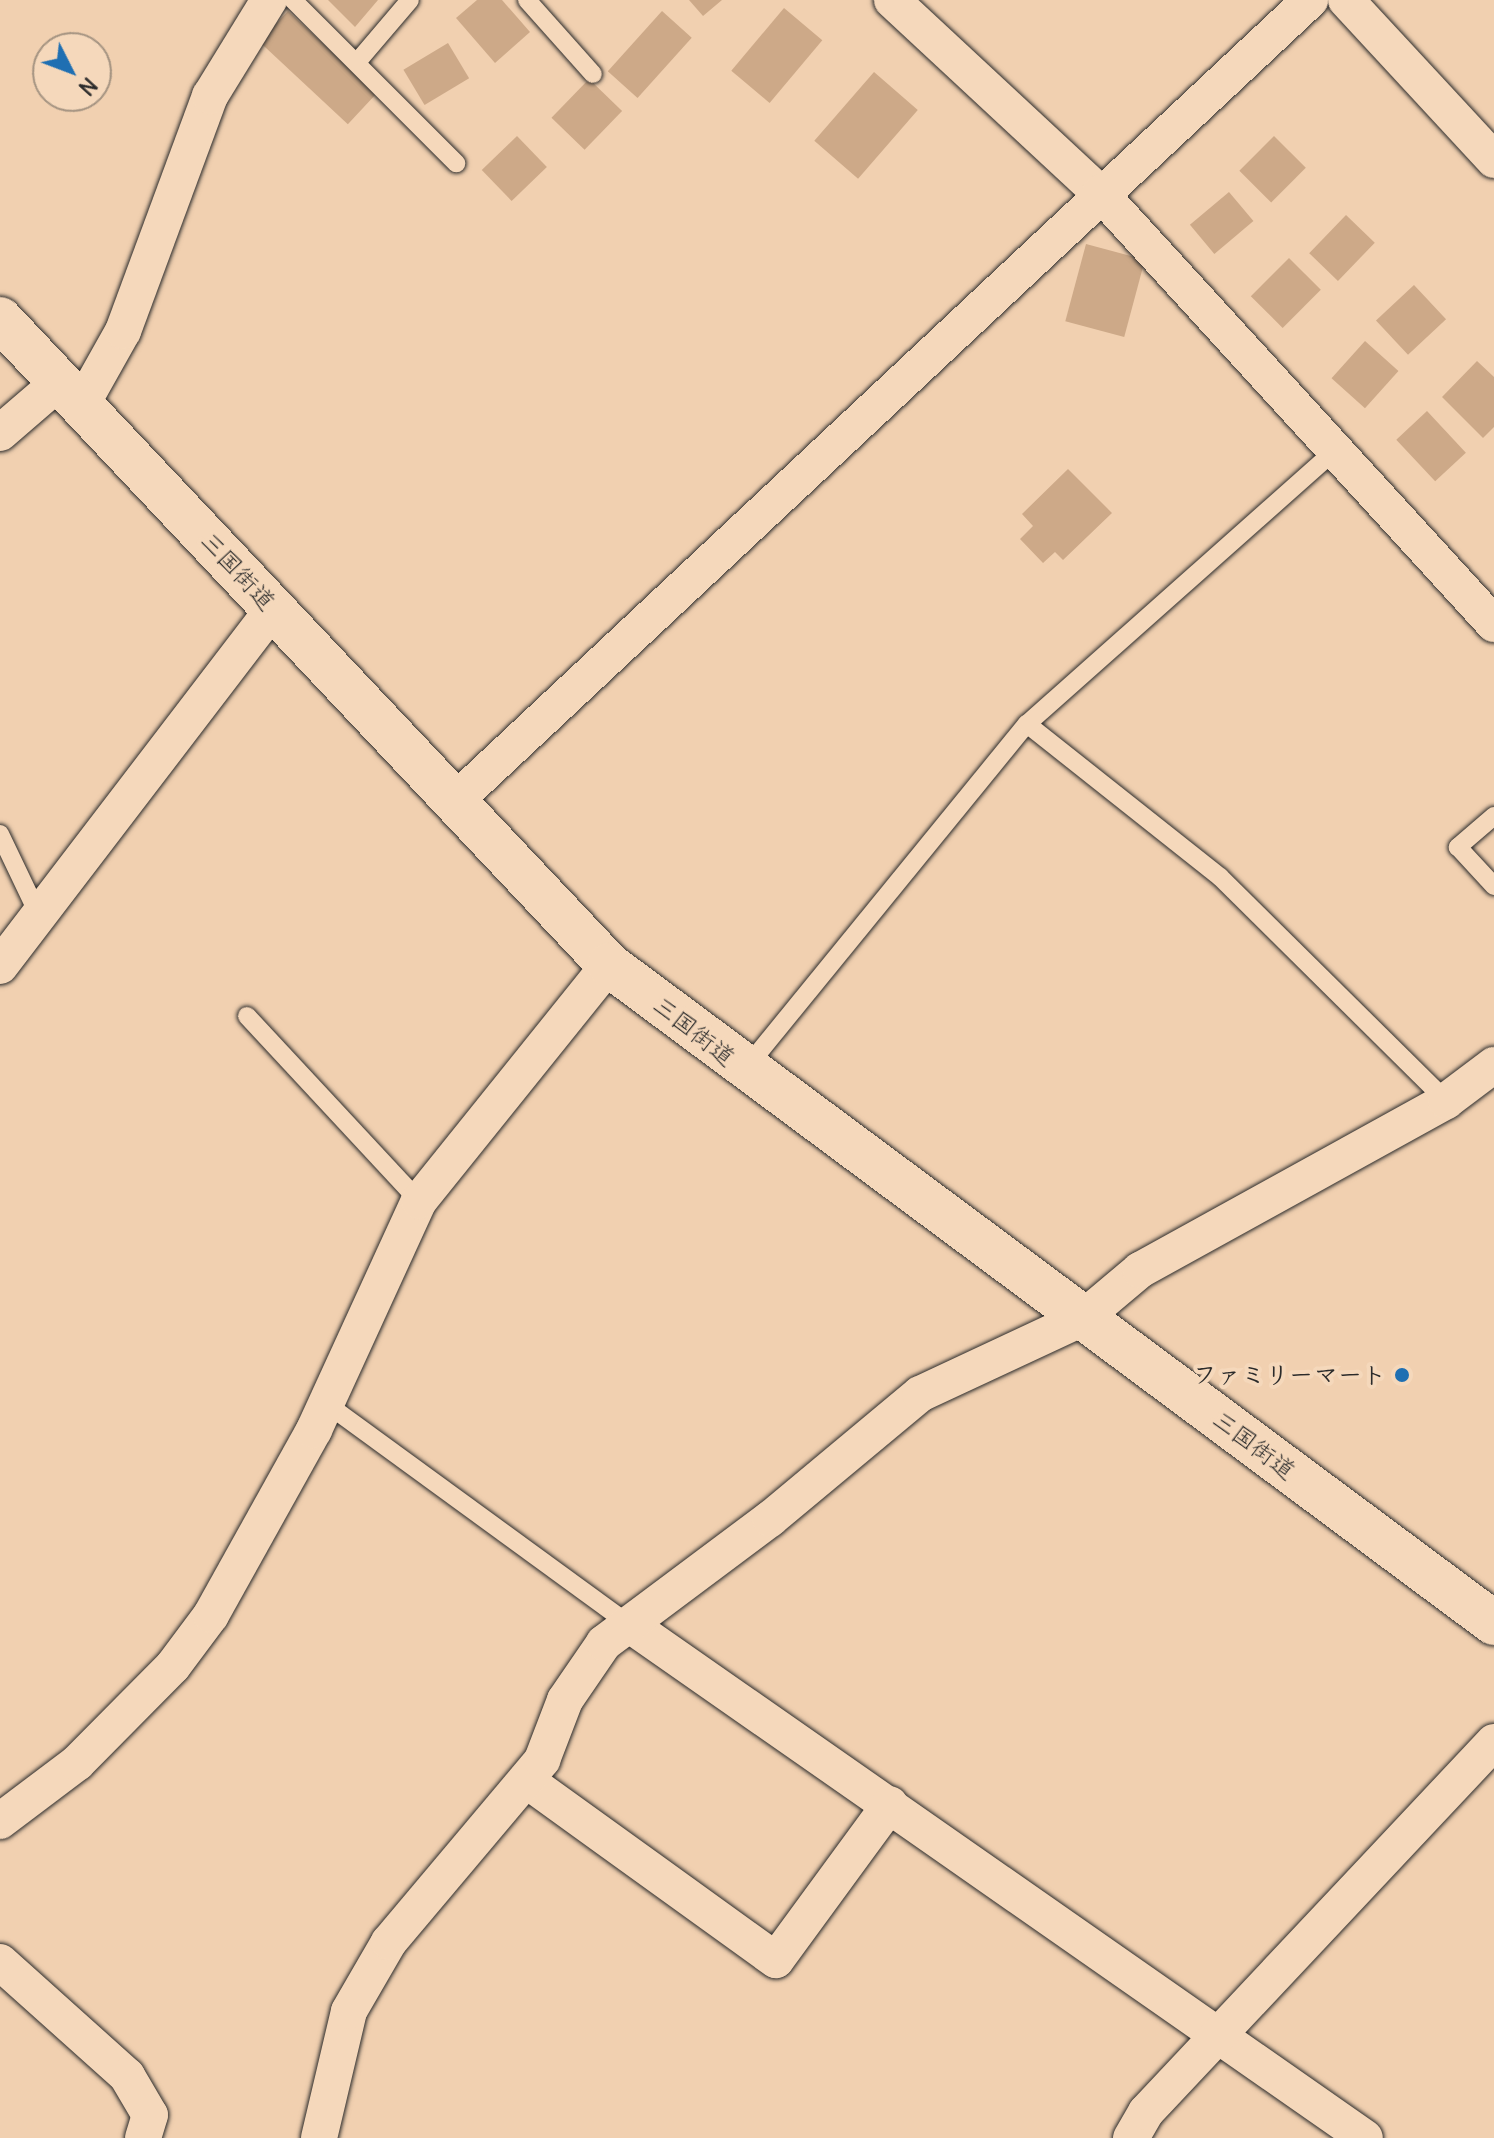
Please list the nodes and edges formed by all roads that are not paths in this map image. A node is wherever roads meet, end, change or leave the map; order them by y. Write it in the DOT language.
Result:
graph roads {
  1 [pos="269,0"];
  2 [pos="293,0"];
  3 [pos="410,0"];
  4 [pos="527,0"];
  5 [pos="892,0"];
  6 [pos="1310,0"];
  7 [pos="1346,0"];
  8 [pos="358,61"];
  9 [pos="593,74"];
  10 [pos="1494,160"];
  11 [pos="456,163"];
  12 [pos="1100,193"];
  13 [pos="0,319"];
  14 [pos="70,393"];
  15 [pos="0,433"];
  16 [pos="1336,450"];
  17 [pos="273,609"];
  18 [pos="1494,624"];
  19 [pos="1027,724"];
  20 [pos="455,801"];
  21 [pos="1494,816"];
  22 [pos="0,834"];
  23 [pos="1494,886"];
  24 [pos="40,918"];
  25 [pos="609,965"];
  26 [pos="0,966"];
  27 [pos="247,1016"];
  28 [pos="1494,1065"];
  29 [pos="744,1070"];
  30 [pos="1446,1101"];
  31 [pos="419,1201"];
  32 [pos="1083,1318"];
  33 [pos="327,1404"];
  34 [pos="1494,1623"];
  35 [pos="630,1625"];
  36 [pos="1494,1742"];
  37 [pos="526,1780"];
  38 [pos="890,1804"];
  39 [pos="0,1821"];
  40 [pos="0,1962"];
  41 [pos="1223,2034"];
  42 [pos="143,2138"];
  43 [pos="319,2138"];
  44 [pos="1131,2138"];
  45 [pos="1365,2138"];
  1 -- 14 [label="street"];
  2 -- 8 [label="lane"];
  3 -- 8 [label="lane"];
  4 -- 9 [label="lane"];
  5 -- 12 [label="street"];
  6 -- 12 [label="street"];
  7 -- 10 [label="street"];
  8 -- 11 [label="lane"];
  12 -- 16 [label="street"];
  12 -- 20 [label="street"];
  13 -- 14 [label="street, 三国街道"];
  14 -- 15 [label="street"];
  14 -- 17 [label="street, 三国街道"];
  16 -- 18 [label="street"];
  16 -- 19 [label="lane"];
  17 -- 20 [label="street, 三国街道"];
  17 -- 24 [label="street"];
  19 -- 29 [label="lane"];
  19 -- 30 [label="lane"];
  20 -- 25 [label="street, 三国街道"];
  21 -- 23 [label="lane"];
  22 -- 24 [label="lane"];
  24 -- 26 [label="street"];
  25 -- 29 [label="street, 三国街道"];
  25 -- 31 [label="street"];
  27 -- 31 [label="lane"];
  28 -- 30 [label="street"];
  29 -- 32 [label="street, 三国街道"];
  30 -- 32 [label="street"];
  31 -- 33 [label="street"];
  32 -- 34 [label="street, 三国街道"];
  32 -- 35 [label="street"];
  33 -- 35 [label="lane"];
  33 -- 39 [label="street"];
  35 -- 37 [label="street"];
  35 -- 38 [label="street"];
  36 -- 41 [label="street"];
  37 -- 38 [label="street"];
  37 -- 43 [label="street"];
  38 -- 41 [label="street"];
  40 -- 42 [label="street"];
  41 -- 44 [label="street"];
  41 -- 45 [label="street"];
}
